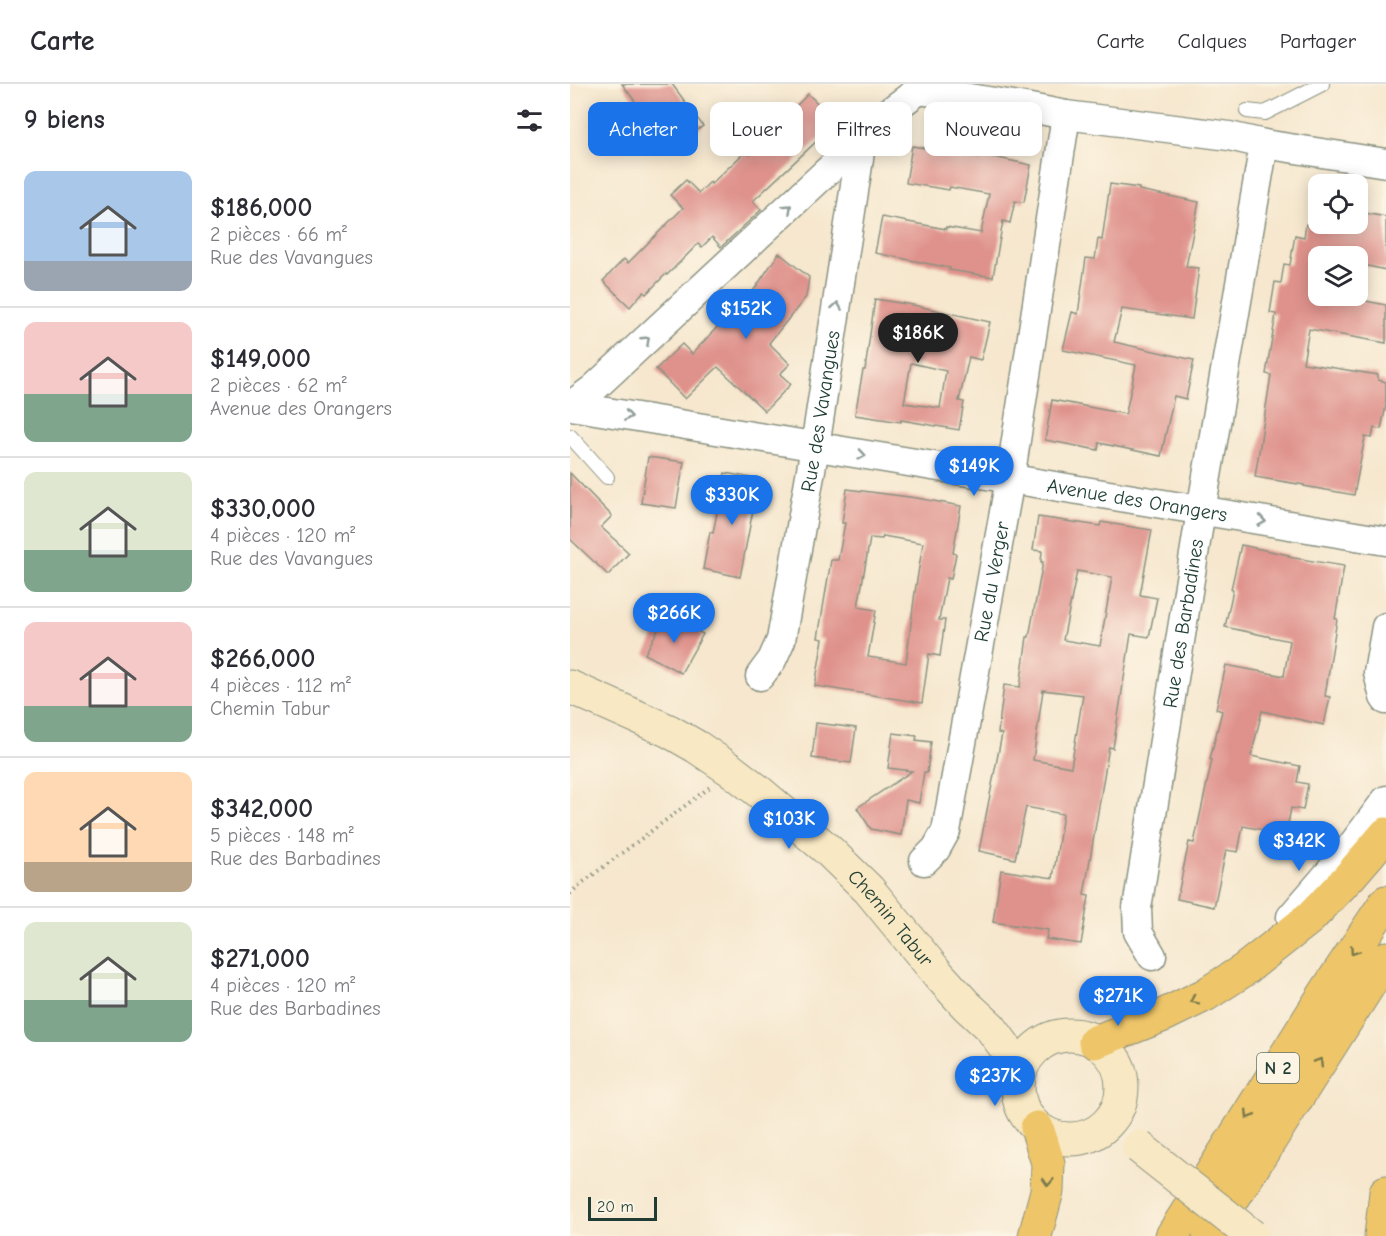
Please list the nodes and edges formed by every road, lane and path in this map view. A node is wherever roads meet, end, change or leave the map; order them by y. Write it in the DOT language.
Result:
graph roads {
  1 [pos="1322,84"];
  2 [pos="916,87"];
  3 [pos="900,102"];
  4 [pos="1247,111"];
  5 [pos="1066,115"];
  6 [pos="1264,129"];
  7 [pos="844,156"];
  8 [pos="859,156"];
  9 [pos="1386,163"];
  10 [pos="570,406"];
  11 [pos="570,436"];
  12 [pos="815,447"];
  13 [pos="607,477"];
  14 [pos="1010,479"];
  15 [pos="1201,511"];
  16 [pos="1386,541"];
  17 [pos="1386,627"];
  18 [pos="760,676"];
  19 [pos="570,687"];
  20 [pos="1386,700"];
  21 [pos="731,770"];
  22 [pos="1386,800"];
  23 [pos="1386,834"];
  24 [pos="924,861"];
  25 [pos="570,894"];
  26 [pos="1386,902"];
  27 [pos="1152,956"];
  28 [pos="1386,958"];
  29 [pos="1244,970"];
  30 [pos="1095,1042"];
  31 [pos="1029,1059"];
  32 [pos="1106,1121"];
  33 [pos="1037,1128"];
  34 [pos="1386,1192"];
  35 [pos="1035,1236"];
  36 [pos="1172,1236"];
  37 [pos="1209,1236"];
  38 [pos="1252,1236"];
  39 [pos="1381,1236"];
  1 -- 6 [label="lane"];
  2 -- 3 [label="street"];
  2 -- 5 [label="street"];
  4 -- 6 [label="lane"];
  5 -- 6 [label="street"];
  5 -- 14 [label="street, Rue du Verger"];
  6 -- 9 [label="street"];
  6 -- 15 [label="street, Rue des Barbadines"];
  10 -- 7 [label="street, one-way"];
  12 -- 8 [label="street, Rue des Vavangues, one-way"];
  10 -- 12 [label="street, Avenue des Orangers, one-way"];
  11 -- 13 [label="lane"];
  12 -- 14 [label="street, Avenue des Orangers, one-way"];
  12 -- 18 [label="street, Rue des Vavangues"];
  14 -- 15 [label="street, Avenue des Orangers"];
  14 -- 24 [label="street, Rue du Verger"];
  15 -- 16 [label="street, Avenue des Orangers, one-way"];
  15 -- 27 [label="street, Rue des Barbadines"];
  17 -- 20 [label="street"];
  19 -- 21 [label="main road, Chemin Tabur"];
  21 -- 25 [label="path"];
  21 -- 31 [label="main road, Chemin Tabur"];
  22 -- 29 [label="street"];
  23 -- 29 [label="highway"];
  26 -- 36 [label="highway, N 2, one-way"];
  37 -- 28 [label="highway, N 2, one-way"];
  29 -- 30 [label="highway, one-way"];
  30 -- 31 [label="main road"];
  30 -- 32 [label="main road"];
  31 -- 33 [label="main road"];
  32 -- 33 [label="main road"];
  32 -- 38 [label="main road, bridge"];
  33 -- 35 [label="highway, one-way"];
  34 -- 39 [label="highway"];
}
